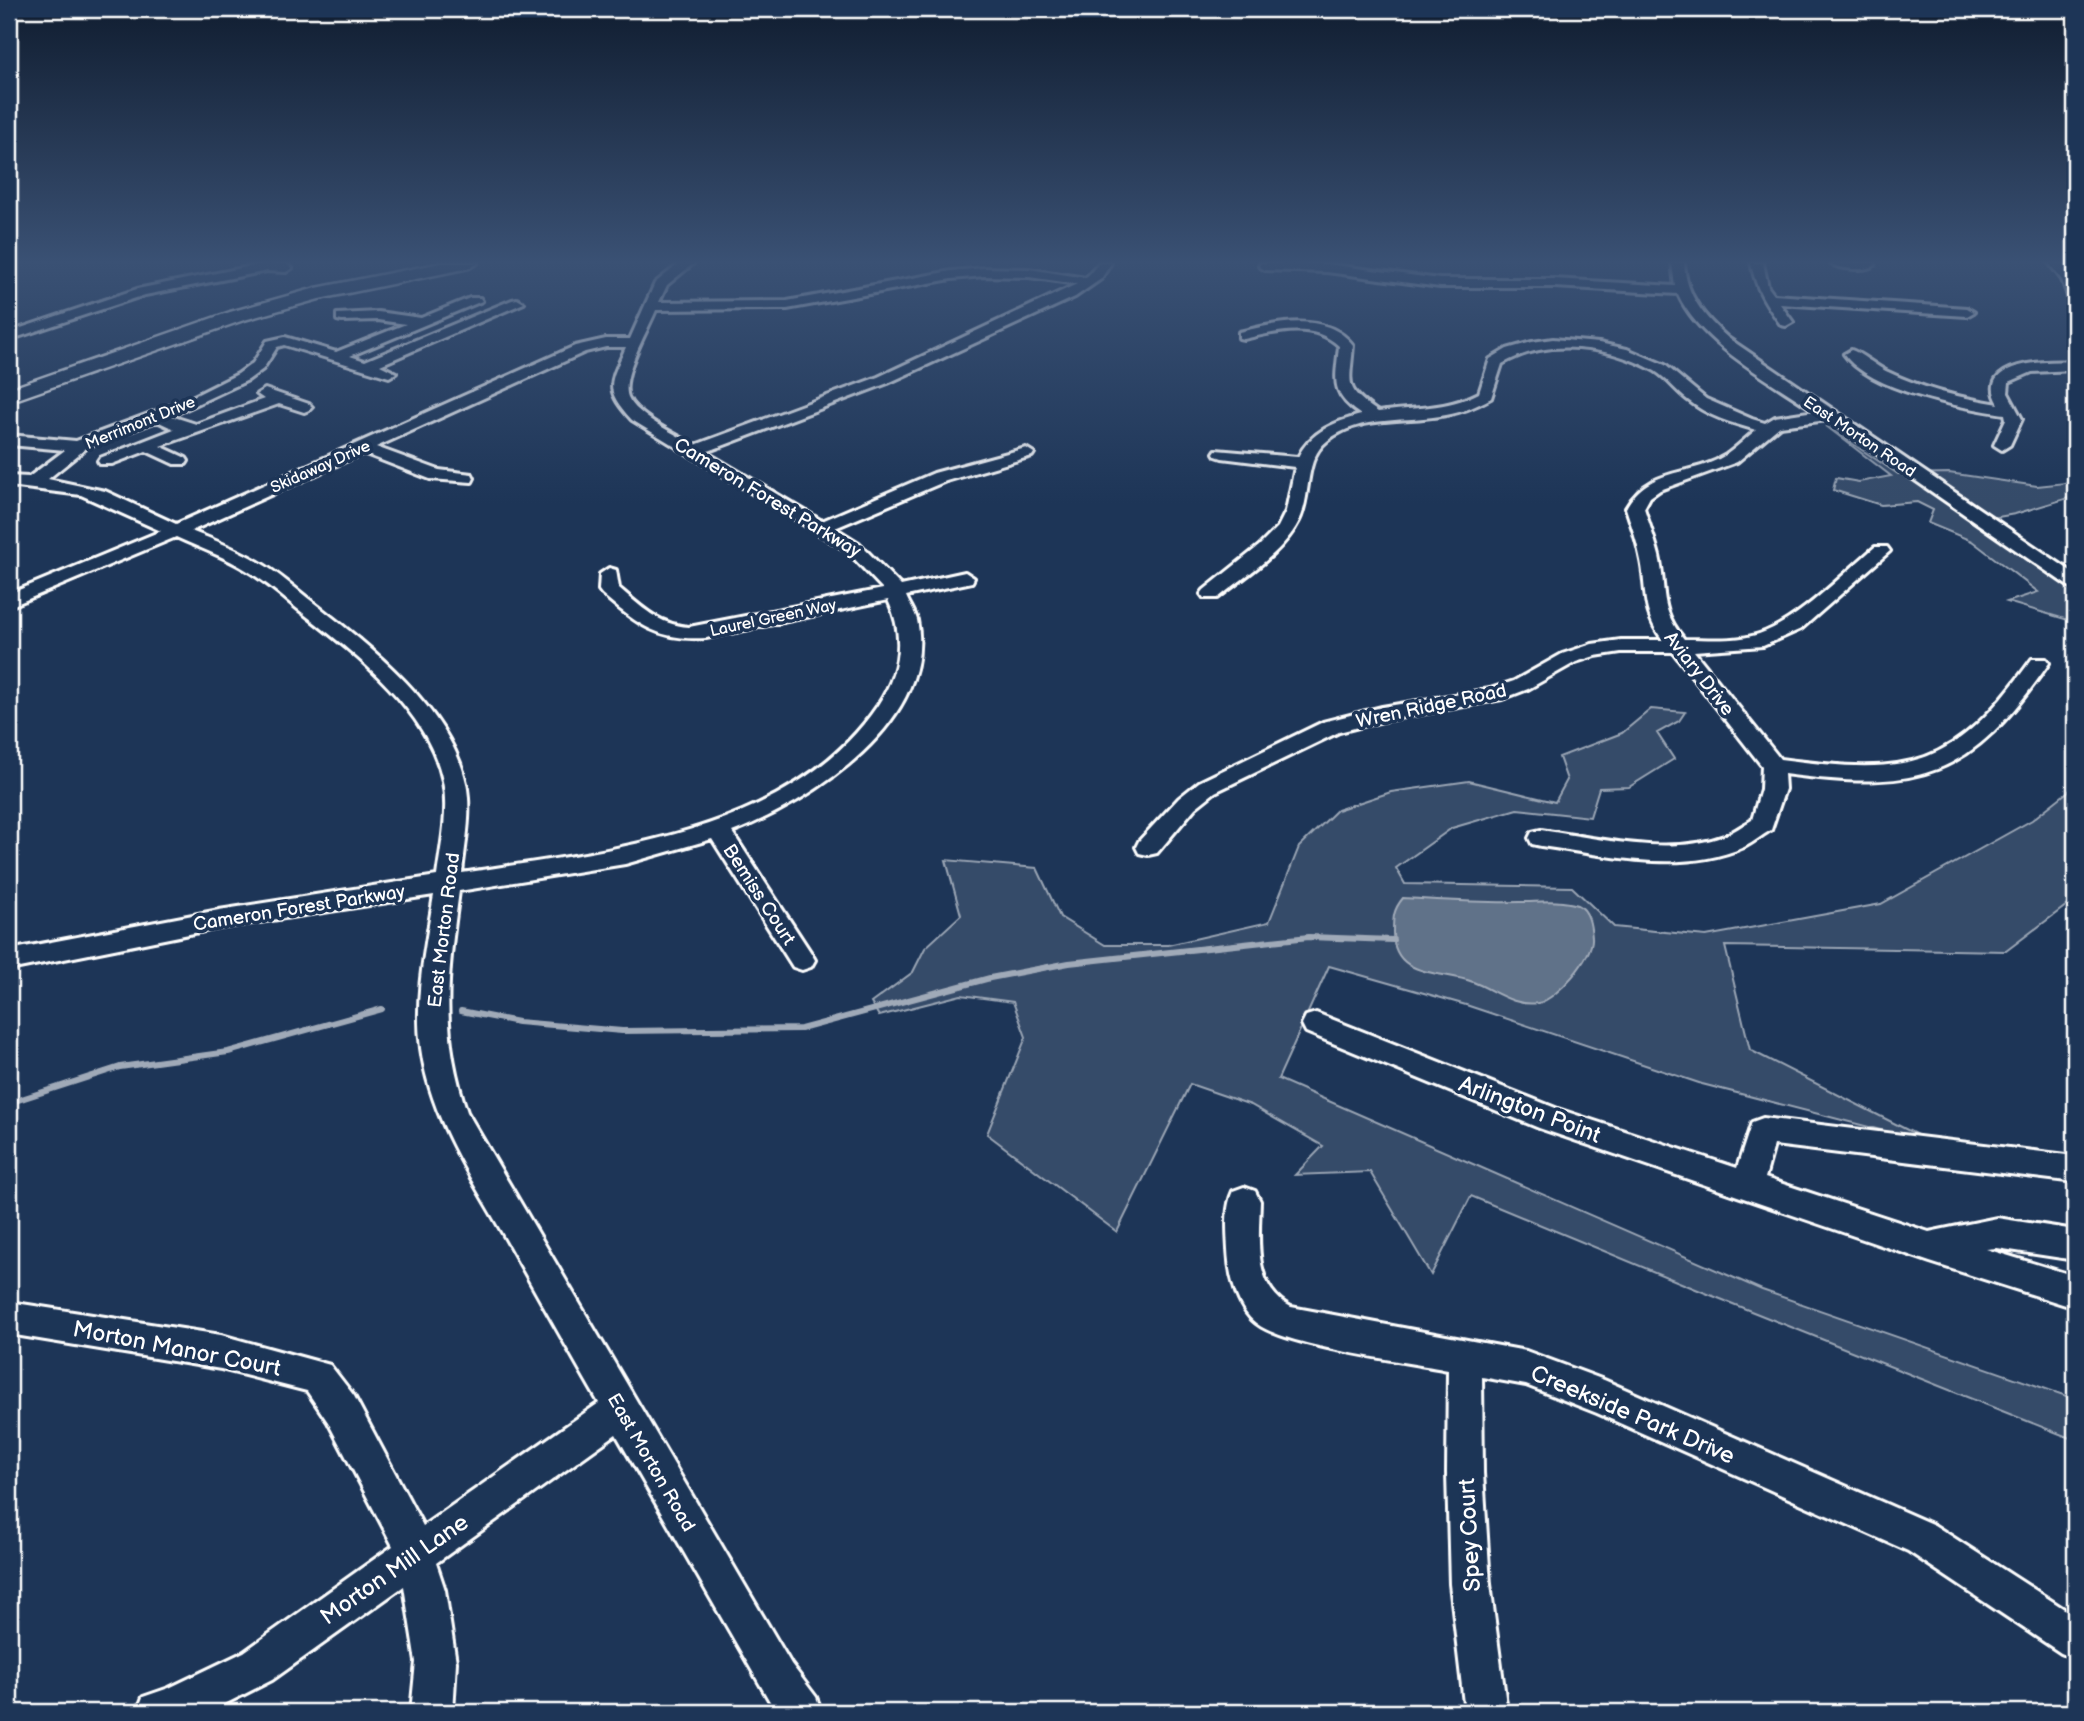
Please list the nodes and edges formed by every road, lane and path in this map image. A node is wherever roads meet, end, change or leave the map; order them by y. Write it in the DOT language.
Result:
graph roads {
  1 [pos="119,343"];
  2 [pos="159,343"];
  3 [pos="275,343"];
  4 [pos="292,343"];
  5 [pos="368,343"];
  6 [pos="420,343"];
  7 [pos="605,343"];
  8 [pos="615,343"];
  9 [pos="963,343"];
  10 [pos="1345,343"];
  11 [pos="1726,343"];
  12 [pos="634,344"];
  13 [pos="310,348"];
  14 [pos="1851,354"];
  15 [pos="336,356"];
  16 [pos="366,366"];
  17 [pos="2075,366"];
  18 [pos="254,369"];
  19 [pos="389,373"];
  20 [pos="9,383"];
  21 [pos="232,383"];
  22 [pos="9,396"];
  23 [pos="280,398"];
  24 [pos="200,399"];
  25 [pos="304,407"];
  26 [pos="2012,411"];
  27 [pos="232,412"];
  28 [pos="157,415"];
  29 [pos="1372,415"];
  30 [pos="1830,415"];
  31 [pos="1766,428"];
  32 [pos="188,429"];
  33 [pos="9,440"];
  34 [pos="146,445"];
  35 [pos="2002,445"];
  36 [pos="80,446"];
  37 [pos="362,447"];
  38 [pos="693,451"];
  39 [pos="1026,453"];
  40 [pos="1222,453"];
  41 [pos="106,461"];
  42 [pos="180,461"];
  43 [pos="1303,463"];
  44 [pos="466,478"];
  45 [pos="20,482"];
  46 [pos="821,528"];
  47 [pos="176,531"];
  48 [pos="1881,551"];
  49 [pos="609,574"];
  50 [pos="2072,576"];
  51 [pos="964,578"];
  52 [pos="898,592"];
  53 [pos="1211,594"];
  54 [pos="9,601"];
  55 [pos="1676,645"];
  56 [pos="2039,663"];
  57 [pos="1773,765"];
  58 [pos="718,829"];
  59 [pos="1541,838"];
  60 [pos="1148,847"];
  61 [pos="448,883"];
  62 [pos="9,960"];
  63 [pos="802,960"];
  64 [pos="1316,1024"];
  65 [pos="2075,1169"];
  66 [pos="1748,1185"];
  67 [pos="1244,1201"];
  68 [pos="2075,1245"];
  69 [pos="1930,1247"];
  70 [pos="2075,1292"];
  71 [pos="9,1318"];
  72 [pos="1465,1357"];
  73 [pos="621,1409"];
  74 [pos="415,1555"];
  75 [pos="2075,1639"];
  76 [pos="158,1712"];
  77 [pos="432,1712"];
  78 [pos="801,1712"];
  79 [pos="1486,1712"];
  1 -- 20 [label="highway"];
  2 -- 22 [label="highway"];
  3 -- 18 [label="street, Merrimont Drive"];
  4 -- 13 [label="street, Merrimont Drive"];
  5 -- 15 [label="street"];
  6 -- 16 [label="street"];
  7 -- 37 [label="street, Skidaway Drive"];
  8 -- 12 [label="street, Skidaway Drive"];
  9 -- 38 [label="street"];
  10 -- 29 [label="street"];
  11 -- 30 [label="street, East Morton Road"];
  12 -- 38 [label="street, Cameron Forest Parkway"];
  13 -- 15 [label="street"];
  13 -- 18 [label="street"];
  14 -- 26 [label="street"];
  15 -- 16 [label="street"];
  16 -- 19 [label="street"];
  17 -- 26 [label="street"];
  18 -- 21 [label="street, Merrimont Drive"];
  21 -- 23 [label="street"];
  21 -- 24 [label="street, Merrimont Drive"];
  23 -- 25 [label="street"];
  23 -- 32 [label="street"];
  24 -- 27 [label="street"];
  24 -- 28 [label="street, Merrimont Drive"];
  26 -- 35 [label="street"];
  28 -- 32 [label="street"];
  28 -- 36 [label="street, Merrimont Drive"];
  29 -- 31 [label="street"];
  29 -- 43 [label="street"];
  30 -- 31 [label="street, Aviary Drive"];
  30 -- 50 [label="street, East Morton Road"];
  31 -- 55 [label="street, Aviary Drive"];
  32 -- 34 [label="street"];
  33 -- 36 [label="street"];
  34 -- 41 [label="street"];
  34 -- 42 [label="street"];
  36 -- 45 [label="street, Merrimont Drive"];
  37 -- 44 [label="street"];
  37 -- 47 [label="street, Skidaway Drive"];
  38 -- 46 [label="street, Cameron Forest Parkway"];
  39 -- 46 [label="street"];
  40 -- 43 [label="street"];
  43 -- 53 [label="street"];
  45 -- 47 [label="street, East Morton Road"];
  46 -- 52 [label="street, Cameron Forest Parkway"];
  47 -- 54 [label="street, Skidaway Drive"];
  47 -- 61 [label="street, East Morton Road"];
  48 -- 55 [label="street, Wren Ridge Road"];
  49 -- 52 [label="street, Laurel Green Way"];
  51 -- 52 [label="street, Laurel Green Way"];
  52 -- 58 [label="street, Cameron Forest Parkway"];
  55 -- 57 [label="street, Aviary Drive"];
  55 -- 60 [label="street, Wren Ridge Road"];
  56 -- 57 [label="street"];
  57 -- 59 [label="street"];
  58 -- 61 [label="street, Cameron Forest Parkway"];
  58 -- 63 [label="street, Bemiss Court"];
  61 -- 62 [label="street, Cameron Forest Parkway"];
  61 -- 73 [label="street, East Morton Road"];
  64 -- 66 [label="street, Arlington Point"];
  65 -- 66 [label="street"];
  66 -- 69 [label="street, Arlington Point"];
  67 -- 72 [label="street, Creekside Park Drive"];
  68 -- 69 [label="street"];
  69 -- 70 [label="street, Arlington Point"];
  71 -- 74 [label="street, Morton Manor Court"];
  72 -- 75 [label="street, Creekside Park Drive"];
  72 -- 79 [label="street, Spey Court"];
  73 -- 74 [label="street, Morton Mill Lane"];
  73 -- 78 [label="street, East Morton Road"];
  74 -- 76 [label="street, Morton Mill Lane"];
  74 -- 77 [label="street, Morton Manor Court"];
}
